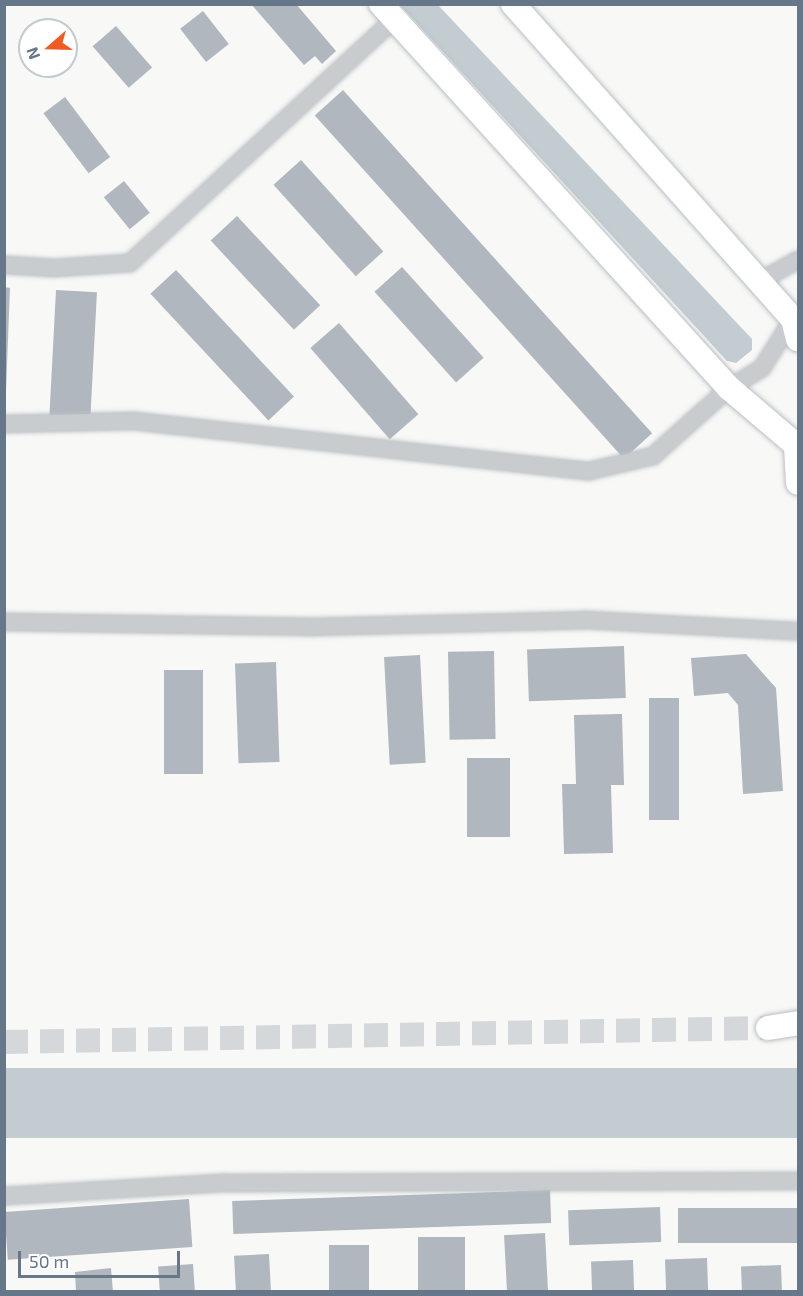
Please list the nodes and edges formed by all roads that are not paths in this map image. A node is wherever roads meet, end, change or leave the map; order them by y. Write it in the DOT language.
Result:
graph roads {
  1 [pos="513,4"];
  2 [pos="388,12"];
  3 [pos="798,260"];
  4 [pos="4,265"];
  5 [pos="760,281"];
  6 [pos="797,328"];
  7 [pos="729,388"];
  8 [pos="4,424"];
  9 [pos="797,445"];
  10 [pos="798,483"];
  11 [pos="4,622"];
  12 [pos="798,631"];
  13 [pos="798,1023"];
  14 [pos="768,1028"];
  15 [pos="798,1181"];
  16 [pos="4,1196"];
  1 -- 5 [label="main road"];
  2 -- 4 [label="street"];
  2 -- 7 [label="main road"];
  3 -- 5 [label="street"];
  5 -- 6 [label="main road"];
  6 -- 7 [label="street"];
  7 -- 8 [label="street"];
  7 -- 9 [label="main road"];
  9 -- 10 [label="main road"];
  11 -- 12 [label="street"];
  13 -- 14 [label="main road"];
  15 -- 16 [label="street"];
}
